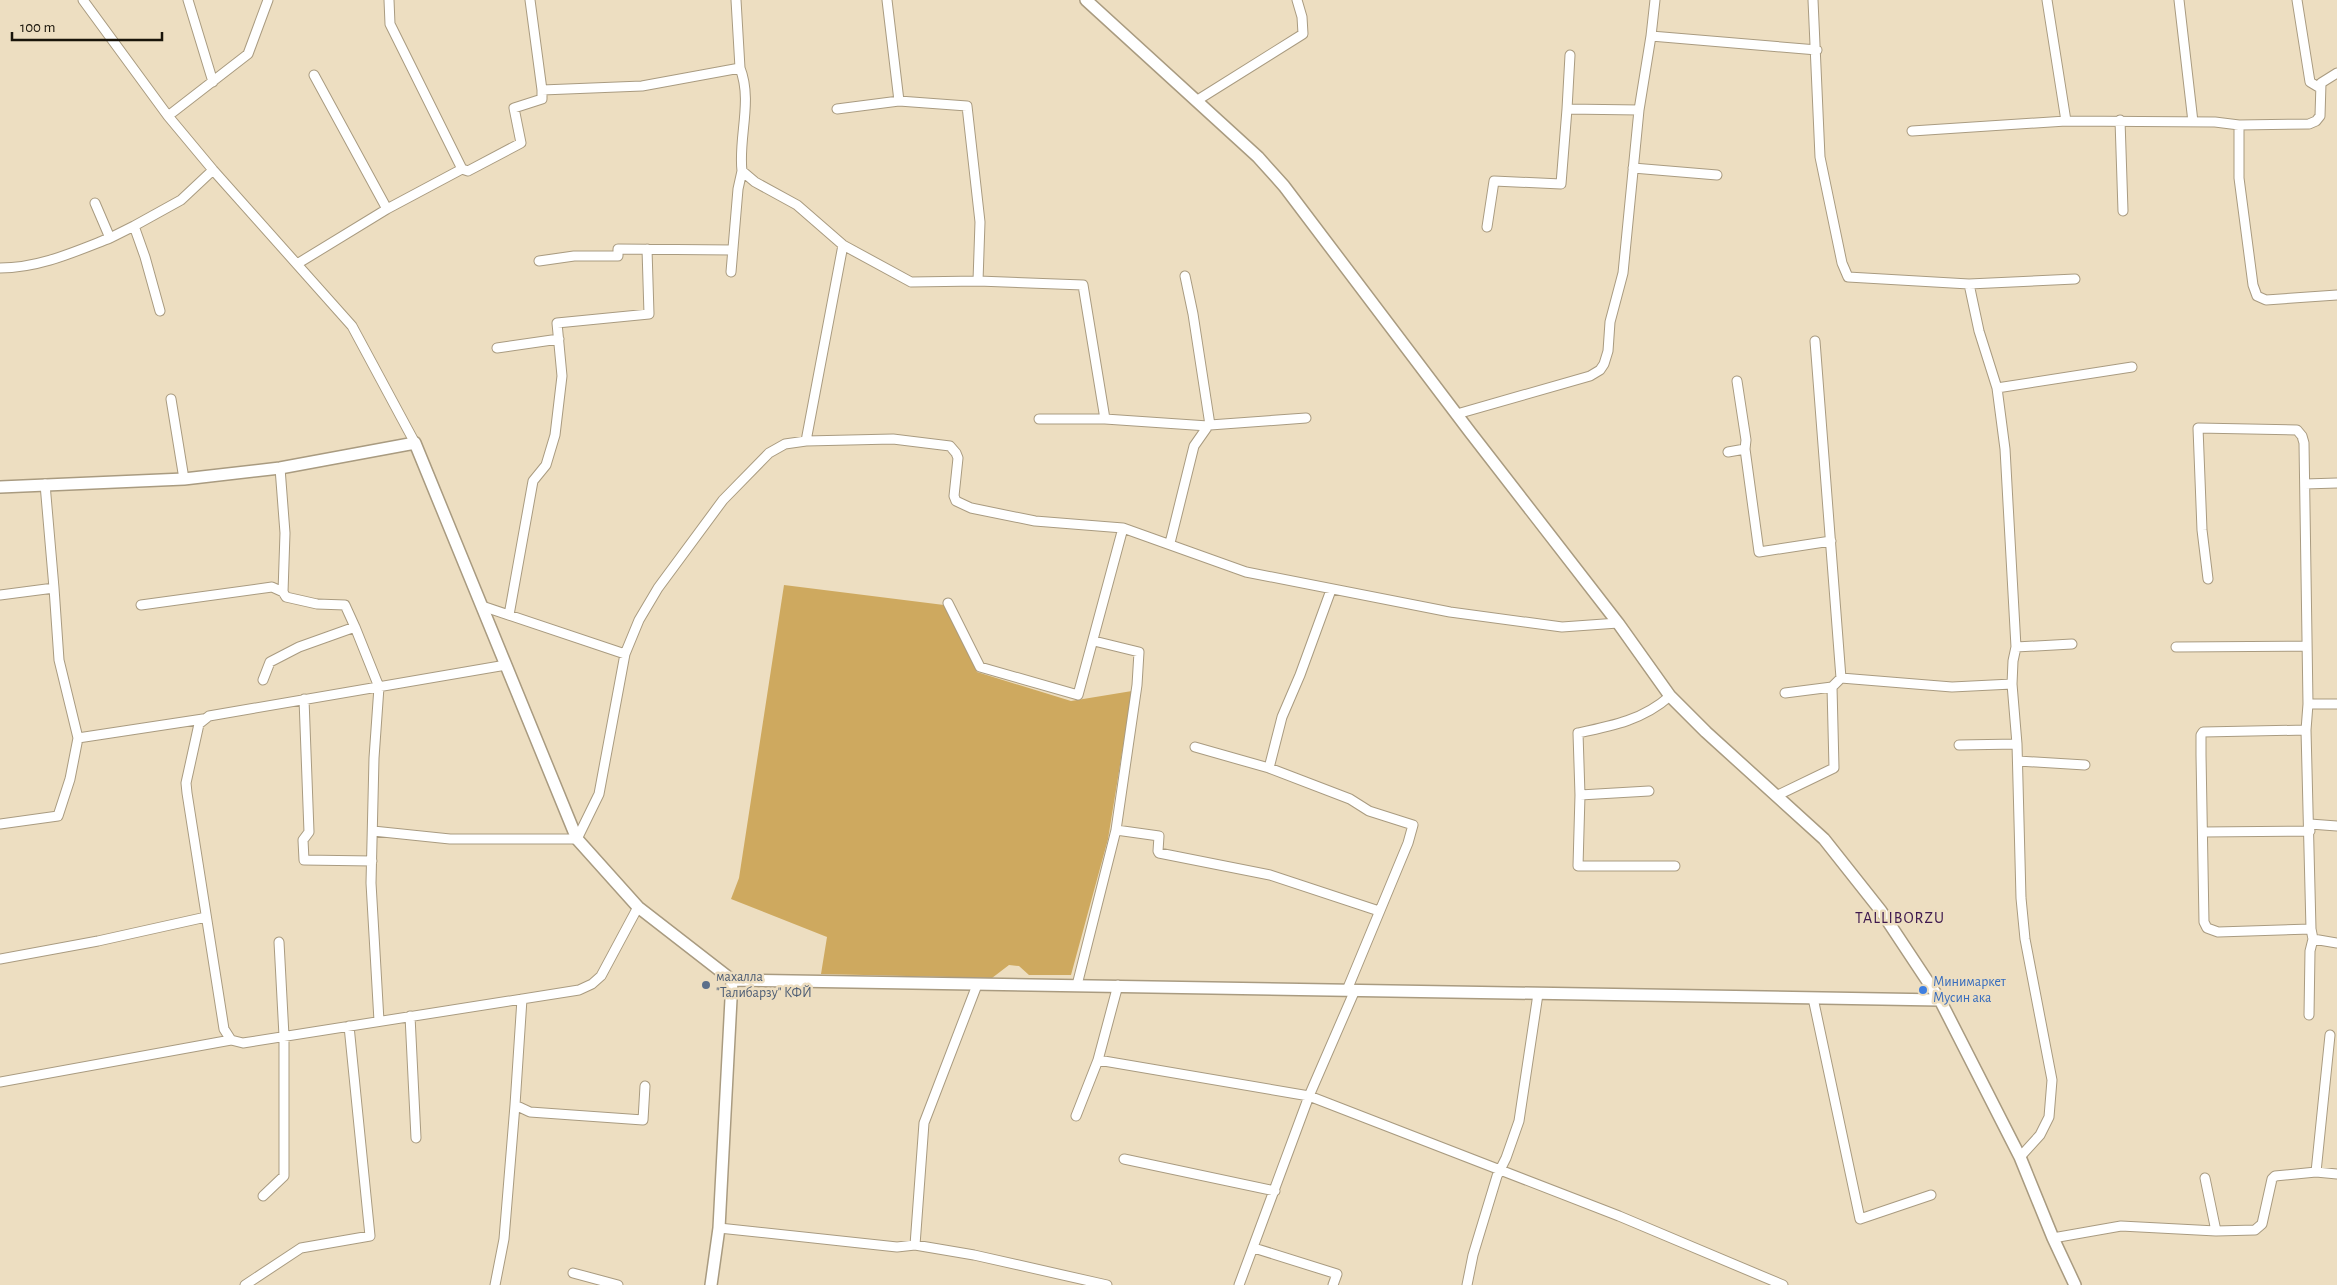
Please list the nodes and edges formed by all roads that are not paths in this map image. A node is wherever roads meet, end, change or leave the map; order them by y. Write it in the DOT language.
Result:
graph roads {
  1 [pos="83,0"];
  2 [pos="188,0"];
  3 [pos="268,0"];
  4 [pos="389,0"];
  5 [pos="530,0"];
  6 [pos="736,0"];
  7 [pos="887,0"];
  8 [pos="1086,0"];
  9 [pos="1297,0"];
  10 [pos="1654,0"];
  11 [pos="1813,0"];
  12 [pos="2047,0"];
  13 [pos="2179,0"];
  14 [pos="2297,0"];
  15 [pos="1651,36"];
  16 [pos="1817,50"];
  17 [pos="1570,56"];
  18 [pos="740,68"];
  19 [pos="2337,73"];
  20 [pos="314,75"];
  21 [pos="214,82"];
  22 [pos="2320,88"];
  23 [pos="542,90"];
  24 [pos="899,101"];
  25 [pos="1196,101"];
  26 [pos="836,109"];
  27 [pos="1567,109"];
  28 [pos="1639,110"];
  29 [pos="168,116"];
  30 [pos="2120,120"];
  31 [pos="2066,121"];
  32 [pos="2193,122"];
  33 [pos="2239,125"];
  34 [pos="1912,131"];
  35 [pos="1633,168"];
  36 [pos="462,169"];
  37 [pos="213,170"];
  38 [pos="742,171"];
  39 [pos="1718,175"];
  40 [pos="95,203"];
  41 [pos="387,209"];
  42 [pos="2123,211"];
  43 [pos="134,226"];
  44 [pos="1487,226"];
  45 [pos="110,238"];
  46 [pos="843,245"];
  47 [pos="647,249"];
  48 [pos="733,250"];
  49 [pos="539,261"];
  50 [pos="297,264"];
  51 [pos="0,268"];
  52 [pos="731,272"];
  53 [pos="1185,276"];
  54 [pos="2075,279"];
  55 [pos="978,280"];
  56 [pos="1969,284"];
  57 [pos="2337,295"];
  58 [pos="160,311"];
  59 [pos="559,339"];
  60 [pos="1815,340"];
  61 [pos="498,348"];
  62 [pos="2132,367"];
  63 [pos="1737,381"];
  64 [pos="1997,388"];
  65 [pos="171,399"];
  66 [pos="1457,414"];
  67 [pos="1306,418"];
  68 [pos="1039,419"];
  69 [pos="1105,419"];
  70 [pos="1209,426"];
  71 [pos="806,441"];
  72 [pos="415,443"];
  73 [pos="1745,449"];
  74 [pos="1728,452"];
  75 [pos="280,468"];
  76 [pos="184,479"];
  77 [pos="2337,483"];
  78 [pos="46,484"];
  79 [pos="2305,484"];
  80 [pos="0,486"];
  81 [pos="1123,528"];
  82 [pos="1831,541"];
  83 [pos="1170,543"];
  84 [pos="2208,579"];
  85 [pos="54,588"];
  86 [pos="1331,590"];
  87 [pos="283,592"];
  88 [pos="0,595"];
  89 [pos="948,603"];
  90 [pos="142,605"];
  91 [pos="482,606"];
  92 [pos="509,615"];
  93 [pos="1618,623"];
  94 [pos="355,626"];
  95 [pos="1094,641"];
  96 [pos="2072,644"];
  97 [pos="2306,646"];
  98 [pos="2016,647"];
  99 [pos="2176,647"];
  100 [pos="625,654"];
  101 [pos="506,666"];
  102 [pos="1841,678"];
  103 [pos="263,680"];
  104 [pos="2012,684"];
  105 [pos="379,687"];
  106 [pos="1832,687"];
  107 [pos="1785,692"];
  108 [pos="1670,696"];
  109 [pos="304,699"];
  110 [pos="2308,704"];
  111 [pos="2337,704"];
  112 [pos="203,719"];
  113 [pos="2306,730"];
  114 [pos="78,738"];
  115 [pos="2017,744"];
  116 [pos="1959,745"];
  117 [pos="1195,747"];
  118 [pos="2018,760"];
  119 [pos="2086,765"];
  120 [pos="1269,768"];
  121 [pos="1649,790"];
  122 [pos="1580,795"];
  123 [pos="1776,796"];
  124 [pos="0,824"];
  125 [pos="2337,826"];
  126 [pos="2310,828"];
  127 [pos="1116,830"];
  128 [pos="373,831"];
  129 [pos="2203,832"];
  130 [pos="577,839"];
  131 [pos="372,861"];
  132 [pos="1674,866"];
  133 [pos="638,907"];
  134 [pos="1379,910"];
  135 [pos="206,916"];
  136 [pos="2310,930"];
  137 [pos="2313,939"];
  138 [pos="279,942"];
  139 [pos="2337,943"];
  140 [pos="0,959"];
  141 [pos="732,980"];
  142 [pos="978,985"];
  143 [pos="1078,985"];
  144 [pos="1118,985"];
  145 [pos="1351,990"];
  146 [pos="1538,994"];
  147 [pos="1813,998"];
  148 [pos="522,999"];
  149 [pos="1940,1000"];
  150 [pos="2309,1015"];
  151 [pos="410,1016"];
  152 [pos="379,1021"];
  153 [pos="349,1026"];
  154 [pos="2330,1035"];
  155 [pos="284,1036"];
  156 [pos="231,1040"];
  157 [pos="1098,1060"];
  158 [pos="0,1082"];
  159 [pos="645,1086"];
  160 [pos="1309,1096"];
  161 [pos="515,1106"];
  162 [pos="1076,1116"];
  163 [pos="416,1138"];
  164 [pos="2020,1158"];
  165 [pos="1124,1159"];
  166 [pos="1500,1170"];
  167 [pos="2316,1172"];
  168 [pos="2337,1174"];
  169 [pos="2205,1178"];
  170 [pos="1275,1191"];
  171 [pos="1931,1194"];
  172 [pos="263,1196"];
  173 [pos="719,1228"];
  174 [pos="2216,1231"];
  175 [pos="2053,1238"];
  176 [pos="915,1244"];
  177 [pos="1254,1248"];
  178 [pos="573,1273"];
  179 [pos="245,1285"];
  180 [pos="495,1285"];
  181 [pos="618,1285"];
  182 [pos="711,1285"];
  183 [pos="1107,1285"];
  184 [pos="1239,1285"];
  185 [pos="1333,1285"];
  186 [pos="1467,1285"];
  187 [pos="1783,1285"];
  188 [pos="2075,1285"];
  1 -- 29 [label="street"];
  2 -- 21 [label="street"];
  3 -- 21 [label="street"];
  4 -- 36 [label="street"];
  5 -- 23 [label="street"];
  6 -- 18 [label="street"];
  7 -- 24 [label="street"];
  8 -- 25 [label="street"];
  9 -- 25 [label="street"];
  10 -- 15 [label="street"];
  11 -- 16 [label="street"];
  12 -- 31 [label="street"];
  13 -- 32 [label="street"];
  14 -- 22 [label="street"];
  15 -- 16 [label="street"];
  15 -- 28 [label="street"];
  16 -- 56 [label="street"];
  17 -- 27 [label="street"];
  18 -- 23 [label="street"];
  18 -- 38 [label="street"];
  19 -- 22 [label="street"];
  20 -- 41 [label="street"];
  21 -- 29 [label="street"];
  22 -- 33 [label="street"];
  23 -- 36 [label="street"];
  24 -- 26 [label="street"];
  24 -- 55 [label="street"];
  25 -- 66 [label="street"];
  27 -- 28 [label="street"];
  27 -- 44 [label="street"];
  28 -- 35 [label="street"];
  29 -- 37 [label="street"];
  30 -- 31 [label="street"];
  30 -- 32 [label="street"];
  30 -- 42 [label="street"];
  31 -- 34 [label="street"];
  32 -- 33 [label="street"];
  33 -- 57 [label="street"];
  35 -- 39 [label="street"];
  35 -- 66 [label="street"];
  36 -- 41 [label="street"];
  37 -- 43 [label="street"];
  37 -- 50 [label="street"];
  38 -- 46 [label="street"];
  38 -- 48 [label="street"];
  40 -- 45 [label="street"];
  41 -- 50 [label="street"];
  43 -- 45 [label="street"];
  43 -- 58 [label="street"];
  45 -- 51 [label="street"];
  46 -- 55 [label="street"];
  46 -- 71 [label="street"];
  47 -- 48 [label="street"];
  47 -- 49 [label="street"];
  47 -- 59 [label="street"];
  48 -- 52 [label="street"];
  50 -- 72 [label="street"];
  53 -- 70 [label="street"];
  54 -- 56 [label="street"];
  55 -- 69 [label="street"];
  56 -- 64 [label="street"];
  59 -- 61 [label="street"];
  59 -- 92 [label="street"];
  60 -- 82 [label="street"];
  62 -- 64 [label="street"];
  63 -- 73 [label="street"];
  64 -- 98 [label="street"];
  65 -- 76 [label="street"];
  66 -- 93 [label="street"];
  67 -- 70 [label="street"];
  68 -- 69 [label="street"];
  69 -- 70 [label="street"];
  70 -- 83 [label="street"];
  71 -- 81 [label="street"];
  71 -- 100 [label="street"];
  72 -- 75 [label="street"];
  72 -- 91 [label="street"];
  73 -- 74 [label="street"];
  73 -- 82 [label="street"];
  75 -- 76 [label="street"];
  75 -- 87 [label="street"];
  76 -- 78 [label="street"];
  77 -- 79 [label="street"];
  78 -- 80 [label="street"];
  78 -- 85 [label="street"];
  79 -- 84 [label="street"];
  79 -- 97 [label="street"];
  81 -- 83 [label="street"];
  81 -- 95 [label="street"];
  82 -- 102 [label="street"];
  83 -- 86 [label="street"];
  85 -- 88 [label="street"];
  85 -- 114 [label="street"];
  86 -- 93 [label="street"];
  86 -- 120 [label="street"];
  87 -- 90 [label="street"];
  87 -- 94 [label="street"];
  89 -- 95 [label="street"];
  91 -- 92 [label="street"];
  91 -- 101 [label="street"];
  92 -- 100 [label="street"];
  93 -- 108 [label="street"];
  94 -- 103 [label="street"];
  94 -- 105 [label="street"];
  95 -- 127 [label="street"];
  96 -- 98 [label="street"];
  97 -- 99 [label="street"];
  97 -- 110 [label="street"];
  98 -- 104 [label="street"];
  100 -- 130 [label="street"];
  101 -- 105 [label="street"];
  101 -- 130 [label="street"];
  102 -- 104 [label="street"];
  102 -- 106 [label="street"];
  104 -- 115 [label="street"];
  105 -- 109 [label="street"];
  105 -- 128 [label="street"];
  106 -- 107 [label="street"];
  106 -- 123 [label="street"];
  108 -- 122 [label="street"];
  108 -- 123 [label="street"];
  109 -- 112 [label="street"];
  109 -- 131 [label="street"];
  110 -- 111 [label="street"];
  110 -- 113 [label="street"];
  112 -- 114 [label="street"];
  112 -- 135 [label="street"];
  113 -- 126 [label="street"];
  113 -- 129 [label="street"];
  114 -- 124 [label="street"];
  115 -- 116 [label="street"];
  115 -- 118 [label="street"];
  117 -- 120 [label="street"];
  118 -- 119 [label="street"];
  118 -- 164 [label="street"];
  120 -- 134 [label="street"];
  121 -- 122 [label="street"];
  122 -- 132 [label="street"];
  123 -- 149 [label="street"];
  125 -- 126 [label="street"];
  126 -- 129 [label="street"];
  126 -- 136 [label="street"];
  127 -- 134 [label="street"];
  127 -- 143 [label="street"];
  128 -- 130 [label="street"];
  128 -- 131 [label="street"];
  129 -- 136 [label="street"];
  130 -- 133 [label="street"];
  131 -- 152 [label="street"];
  133 -- 141 [label="street"];
  133 -- 148 [label="street"];
  134 -- 145 [label="street"];
  135 -- 140 [label="street"];
  135 -- 156 [label="street"];
  136 -- 137 [label="street"];
  137 -- 139 [label="street"];
  137 -- 150 [label="street"];
  138 -- 155 [label="street"];
  141 -- 142 [label="street"];
  141 -- 173 [label="street"];
  142 -- 143 [label="street"];
  142 -- 176 [label="street"];
  143 -- 144 [label="street"];
  144 -- 145 [label="street"];
  144 -- 157 [label="street"];
  145 -- 146 [label="street"];
  145 -- 160 [label="street"];
  146 -- 147 [label="street"];
  146 -- 166 [label="street"];
  147 -- 149 [label="street"];
  147 -- 171 [label="street"];
  148 -- 151 [label="street"];
  148 -- 161 [label="street"];
  149 -- 164 [label="street"];
  151 -- 152 [label="street"];
  151 -- 163 [label="street"];
  152 -- 153 [label="street"];
  153 -- 155 [label="street"];
  153 -- 179 [label="street"];
  154 -- 167 [label="street"];
  155 -- 156 [label="street"];
  155 -- 172 [label="street"];
  156 -- 158 [label="street"];
  157 -- 160 [label="street"];
  157 -- 162 [label="street"];
  159 -- 161 [label="street"];
  160 -- 166 [label="street"];
  160 -- 170 [label="street"];
  161 -- 180 [label="street"];
  164 -- 175 [label="street"];
  165 -- 170 [label="street"];
  166 -- 186 [label="street"];
  166 -- 187 [label="street"];
  167 -- 168 [label="street"];
  167 -- 174 [label="street"];
  169 -- 174 [label="street"];
  170 -- 177 [label="street"];
  173 -- 176 [label="street"];
  173 -- 182 [label="street"];
  174 -- 175 [label="street"];
  175 -- 188 [label="street"];
  176 -- 183 [label="street"];
  177 -- 184 [label="street"];
  177 -- 185 [label="street"];
  178 -- 181 [label="street"];
}
